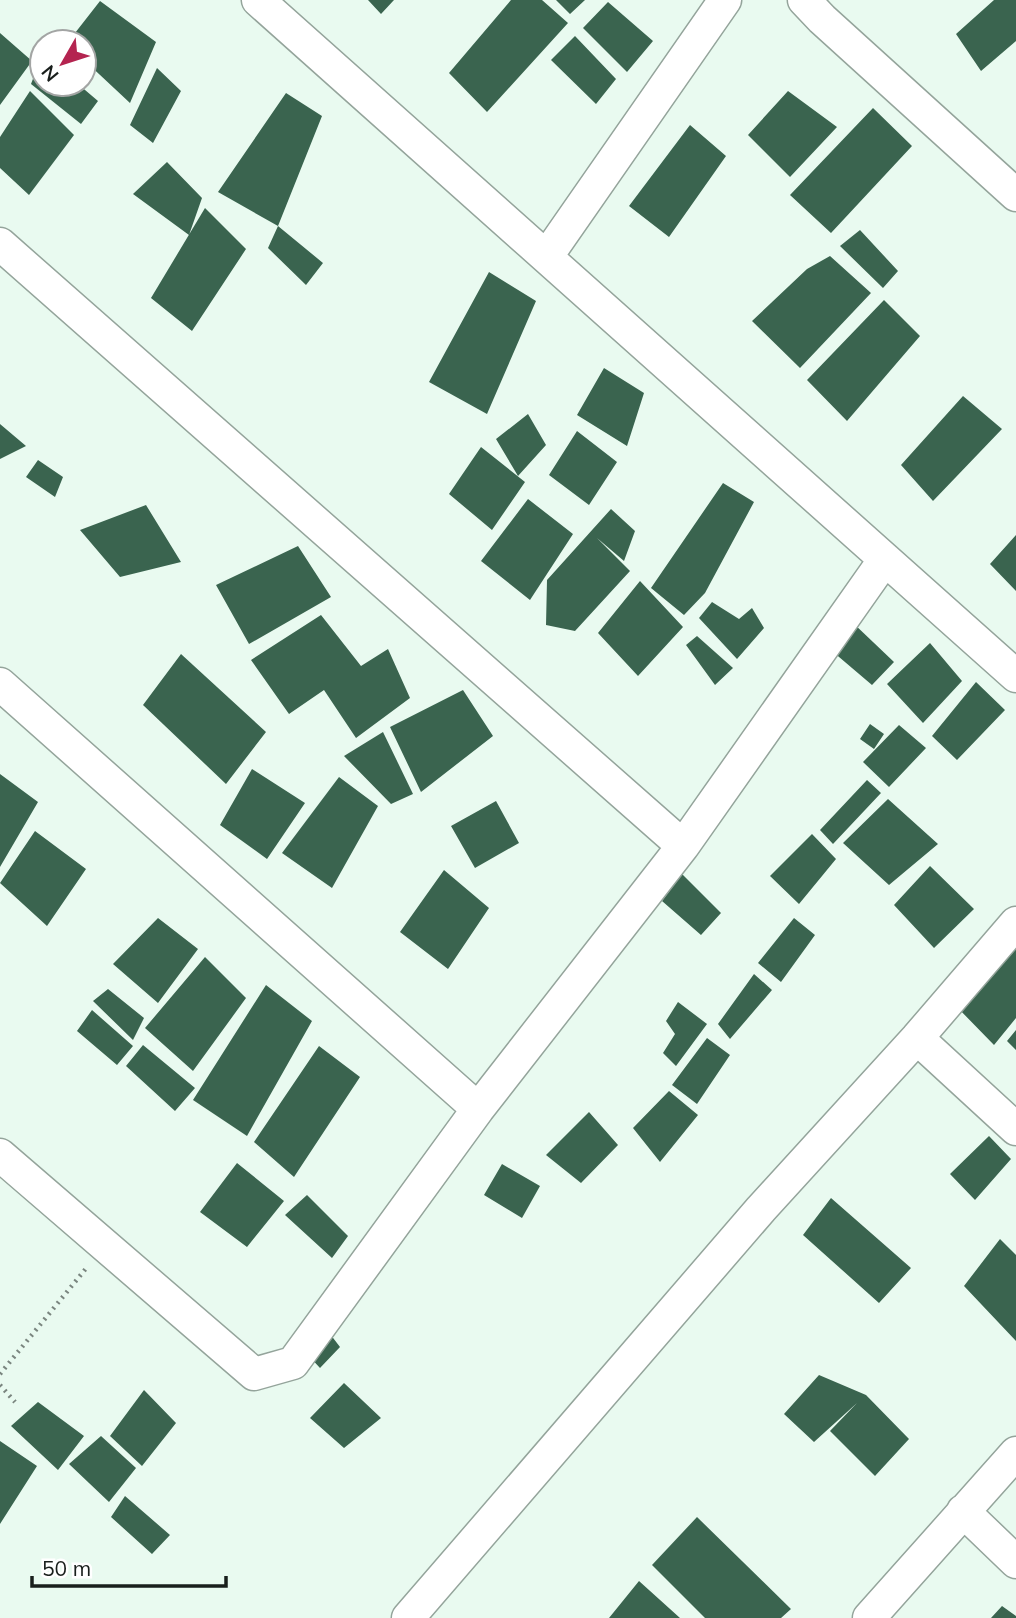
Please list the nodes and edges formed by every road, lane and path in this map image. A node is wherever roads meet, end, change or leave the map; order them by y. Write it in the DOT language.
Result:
graph roads {
  1 [pos="258,0"];
  2 [pos="725,0"];
  3 [pos="822,6"];
  4 [pos="1016,195"];
  5 [pos="0,244"];
  6 [pos="548,256"];
  7 [pos="885,559"];
  8 [pos="1016,677"];
  9 [pos="0,684"];
  10 [pos="683,846"];
  11 [pos="1016,923"];
  12 [pos="917,1038"];
  13 [pos="478,1109"];
  14 [pos="1016,1129"];
  15 [pos="0,1155"];
  16 [pos="105,1245"];
  17 [pos="0,1374"];
  18 [pos="0,1385"];
  19 [pos="15,1402"];
  20 [pos="1016,1452"];
  21 [pos="963,1511"];
  22 [pos="1016,1562"];
  23 [pos="408,1618"];
  24 [pos="869,1618"];
  1 -- 6 [label="street"];
  2 -- 6 [label="street"];
  3 -- 4 [label="street"];
  5 -- 10 [label="street"];
  6 -- 7 [label="street"];
  7 -- 8 [label="street"];
  7 -- 10 [label="street"];
  9 -- 13 [label="street"];
  10 -- 13 [label="street"];
  11 -- 12 [label="street"];
  12 -- 14 [label="street"];
  12 -- 23 [label="street"];
  13 -- 16 [label="street"];
  15 -- 16 [label="street"];
  16 -- 17 [label="path"];
  18 -- 19 [label="path"];
  20 -- 21 [label="street"];
  21 -- 22 [label="street"];
  21 -- 24 [label="street"];
}
